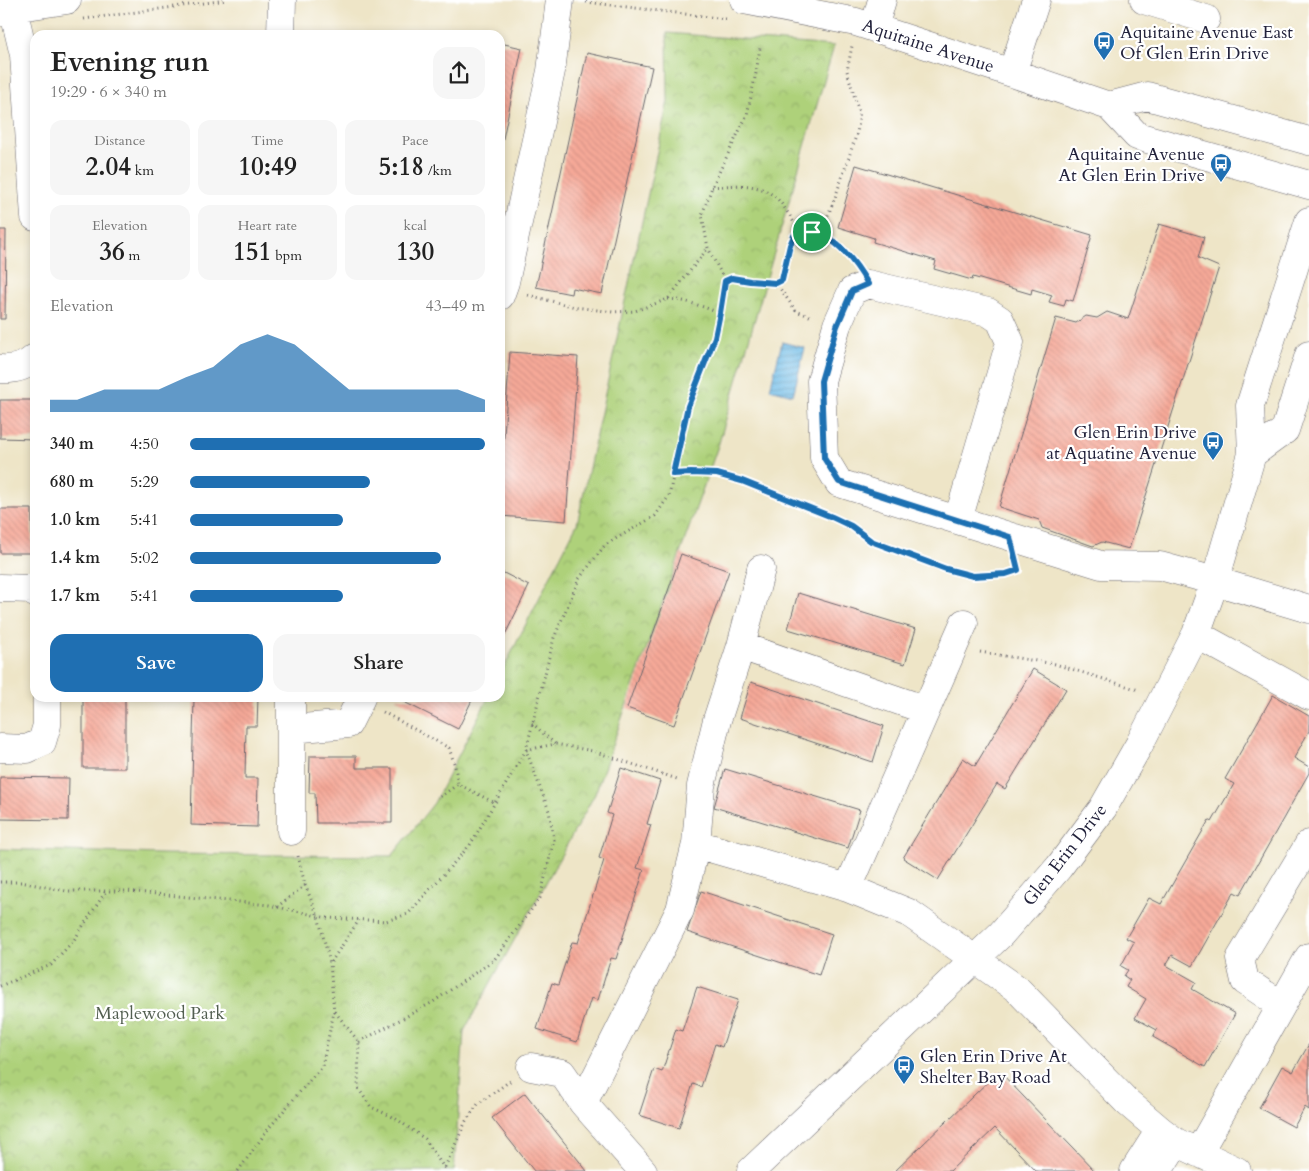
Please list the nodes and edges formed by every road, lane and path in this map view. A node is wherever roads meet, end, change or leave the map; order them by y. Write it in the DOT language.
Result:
graph roads {
  1 [pos="227,0"];
  2 [pos="282,0"];
  3 [pos="882,0"];
  4 [pos="1036,0"];
  5 [pos="1144,0"];
  6 [pos="570,1"];
  7 [pos="8,7"];
  8 [pos="71,10"];
  9 [pos="738,10"];
  10 [pos="1206,18"];
  11 [pos="281,30"];
  12 [pos="867,38"];
  13 [pos="760,48"];
  14 [pos="1012,73"];
  15 [pos="1109,106"];
  16 [pos="1309,141"];
  17 [pos="30,144"];
  18 [pos="1309,185"];
  19 [pos="712,187"];
  20 [pos="1309,221"];
  21 [pos="800,232"];
  22 [pos="812,232"];
  23 [pos="708,248"];
  24 [pos="505,276"];
  25 [pos="725,281"];
  26 [pos="776,283"];
  27 [pos="868,284"];
  28 [pos="505,290"];
  29 [pos="668,299"];
  30 [pos="720,313"];
  31 [pos="837,326"];
  32 [pos="1309,354"];
  33 [pos="30,362"];
  34 [pos="0,369"];
  35 [pos="1252,454"];
  36 [pos="673,474"];
  37 [pos="958,520"];
  38 [pos="1010,537"];
  39 [pos="761,569"];
  40 [pos="1215,581"];
  41 [pos="0,588"];
  42 [pos="30,589"];
  43 [pos="1309,610"];
  44 [pos="1196,634"];
  45 [pos="958,635"];
  46 [pos="741,646"];
  47 [pos="1309,696"];
  48 [pos="1163,698"];
  49 [pos="47,702"];
  50 [pos="291,702"];
  51 [pos="359,702"];
  52 [pos="366,702"];
  53 [pos="926,710"];
  54 [pos="532,723"];
  55 [pos="291,729"];
  56 [pos="555,744"];
  57 [pos="0,748"];
  58 [pos="526,750"];
  59 [pos="458,784"];
  60 [pos="702,786"];
  61 [pos="440,797"];
  62 [pos="495,803"];
  63 [pos="292,831"];
  64 [pos="696,844"];
  65 [pos="1309,844"];
  66 [pos="0,882"];
  67 [pos="305,885"];
  68 [pos="848,888"];
  69 [pos="106,891"];
  70 [pos="277,907"];
  71 [pos="318,916"];
  72 [pos="359,920"];
  73 [pos="1309,957"];
  74 [pos="975,960"];
  75 [pos="330,962"];
  76 [pos="0,986"];
  77 [pos="1281,1006"];
  78 [pos="334,1012"];
  79 [pos="359,1042"];
  80 [pos="531,1067"];
  81 [pos="583,1103"];
  82 [pos="1178,1141"];
  83 [pos="445,1169"];
  84 [pos="238,1171"];
  85 [pos="643,1171"];
  86 [pos="751,1171"];
  87 [pos="1134,1171"];
  88 [pos="1158,1171"];
  89 [pos="1237,1171"];
  1 -- 8 [label="path"];
  2 -- 11 [label="street"];
  3 -- 12 [label="street"];
  4 -- 14 [label="street"];
  5 -- 10 [label="street"];
  6 -- 9 [label="path"];
  6 -- 24 [label="street"];
  7 -- 8 [label="street"];
  7 -- 17 [label="street"];
  9 -- 12 [label="street, Aquitaine Avenue"];
  12 -- 14 [label="street, Aquitaine Avenue"];
  12 -- 22 [label="path"];
  13 -- 19 [label="path"];
  14 -- 15 [label="street, Aquitaine Avenue"];
  15 -- 16 [label="street"];
  15 -- 18 [label="street, Aquitaine Avenue"];
  19 -- 21 [label="path"];
  19 -- 23 [label="path"];
  20 -- 35 [label="street, Glen Erin Drive"];
  21 -- 22 [label="path"];
  21 -- 26 [label="path"];
  22 -- 27 [label="path"];
  23 -- 25 [label="path"];
  23 -- 29 [label="path"];
  25 -- 26 [label="path"];
  25 -- 30 [label="path"];
  26 -- 31 [label="path"];
  27 -- 31 [label="street"];
  27 -- 37 [label="street"];
  28 -- 29 [label="path"];
  29 -- 30 [label="path"];
  30 -- 36 [label="path"];
  31 -- 37 [label="street"];
  32 -- 35 [label="street"];
  33 -- 34 [label="street"];
  35 -- 40 [label="street, Glen Erin Drive"];
  36 -- 38 [label="path"];
  36 -- 54 [label="path"];
  37 -- 38 [label="street"];
  38 -- 40 [label="street"];
  39 -- 46 [label="street"];
  40 -- 43 [label="street"];
  40 -- 44 [label="street, Glen Erin Drive"];
  41 -- 42 [label="street"];
  44 -- 47 [label="street"];
  44 -- 48 [label="street, Glen Erin Drive"];
  45 -- 48 [label="path"];
  45 -- 53 [label="street"];
  46 -- 53 [label="street"];
  46 -- 60 [label="street"];
  48 -- 74 [label="street, Glen Erin Drive"];
  49 -- 57 [label="street"];
  50 -- 55 [label="street"];
  51 -- 55 [label="street"];
  52 -- 59 [label="path"];
  53 -- 68 [label="street"];
  54 -- 56 [label="path"];
  54 -- 58 [label="path"];
  55 -- 63 [label="street"];
  56 -- 58 [label="path"];
  56 -- 60 [label="path"];
  58 -- 62 [label="path"];
  58 -- 79 [label="path"];
  59 -- 61 [label="path"];
  59 -- 62 [label="path"];
  60 -- 64 [label="street"];
  62 -- 72 [label="path"];
  63 -- 67 [label="path"];
  64 -- 68 [label="street"];
  64 -- 81 [label="street"];
  65 -- 77 [label="street"];
  66 -- 69 [label="path"];
  67 -- 70 [label="path"];
  67 -- 71 [label="path"];
  68 -- 74 [label="street"];
  69 -- 70 [label="path"];
  69 -- 76 [label="path"];
  70 -- 71 [label="path"];
  71 -- 72 [label="path"];
  71 -- 75 [label="path"];
  72 -- 75 [label="path"];
  73 -- 77 [label="street"];
  74 -- 82 [label="street"];
  74 -- 86 [label="street, Glen Erin Drive"];
  75 -- 78 [label="path"];
  77 -- 82 [label="street"];
  78 -- 79 [label="path"];
  78 -- 84 [label="path"];
  79 -- 83 [label="path"];
  80 -- 81 [label="street"];
  80 -- 83 [label="path"];
  81 -- 85 [label="street"];
  82 -- 87 [label="street"];
  82 -- 88 [label="street"];
  82 -- 89 [label="street"];
}
